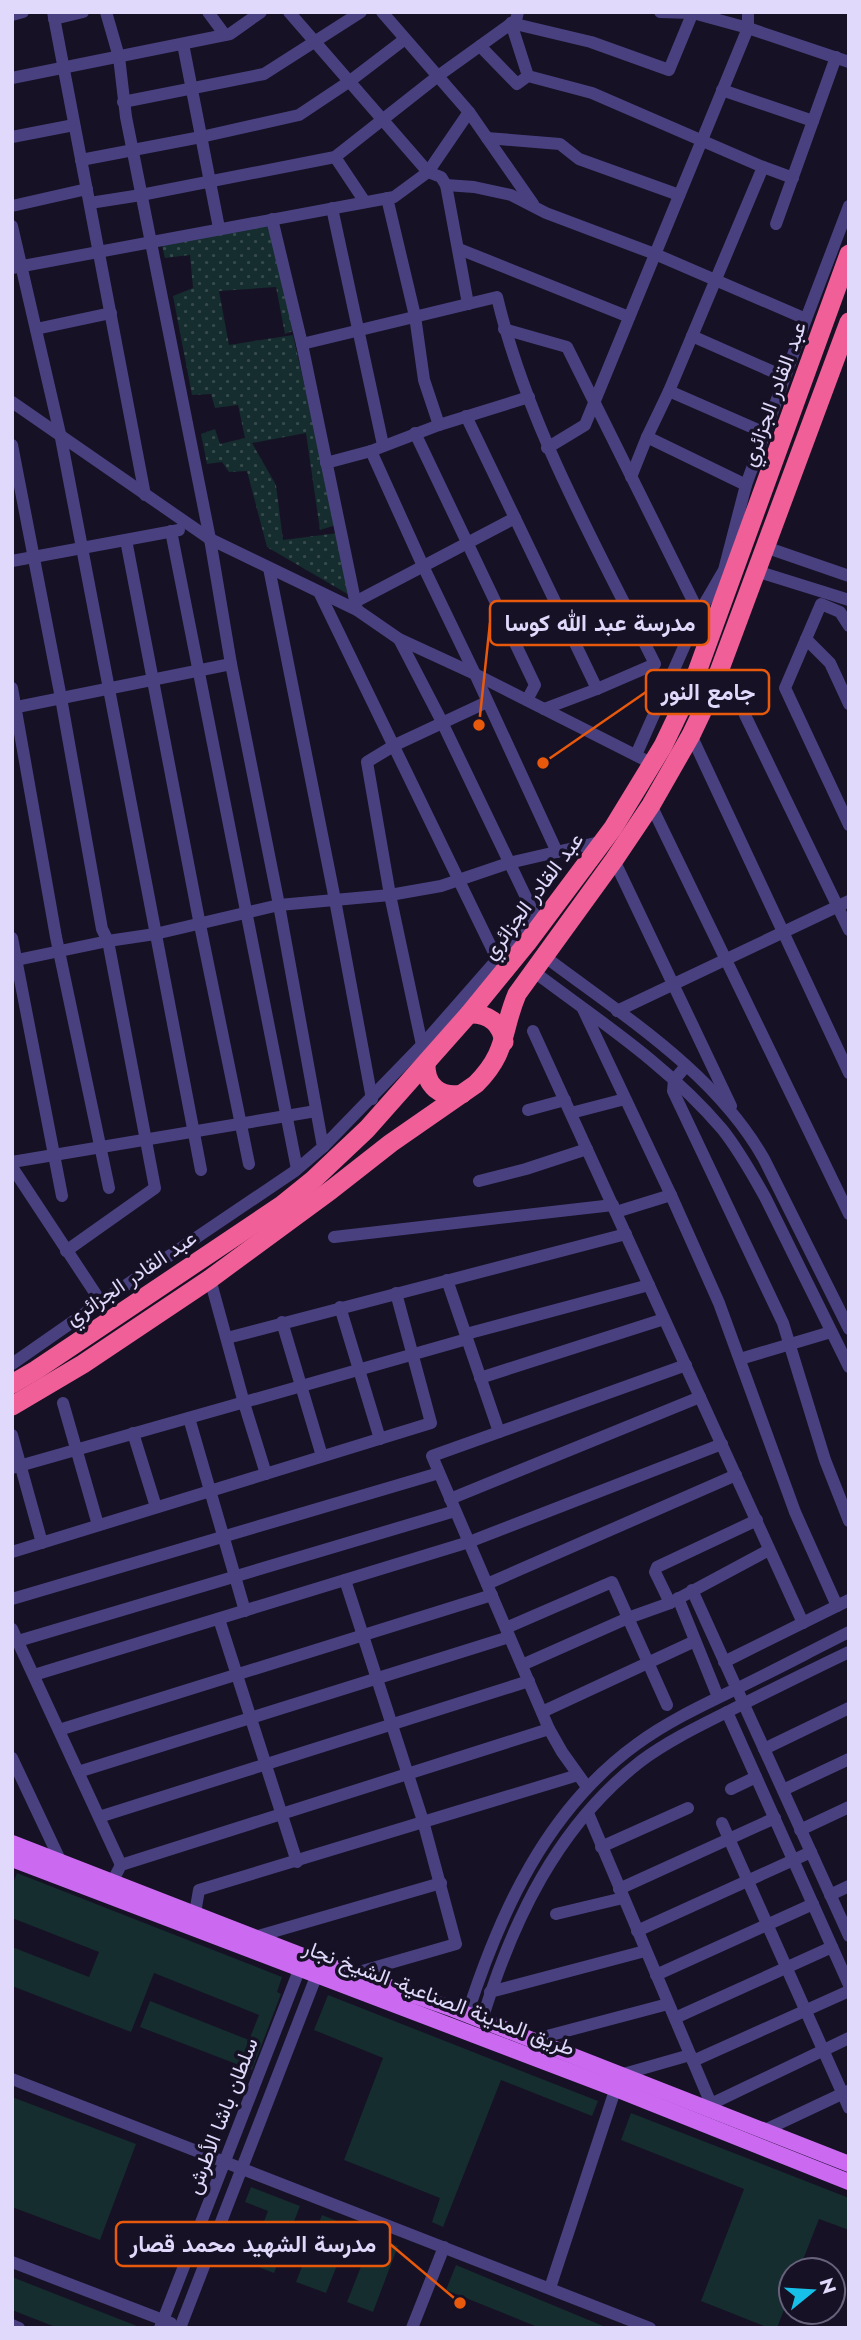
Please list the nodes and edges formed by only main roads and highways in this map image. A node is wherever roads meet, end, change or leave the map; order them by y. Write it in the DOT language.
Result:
graph roads {
  1 [pos="849,254"];
  2 [pos="849,321"];
  3 [pos="469,1014"];
  4 [pos="504,1042"];
  5 [pos="424,1054"];
  6 [pos="462,1094"];
  7 [pos="12,1384"];
  8 [pos="12,1406"];
  9 [pos="12,1843"];
  10 [pos="12,1859"];
  11 [pos="303,1962"];
  12 [pos="319,1969"];
  13 [pos="618,2082"];
  14 [pos="849,2164"];
  15 [pos="849,2182"];
  1 -- 3 [label="highway, عبد القادر الجزائري"];
  2 -- 4 [label="highway, عبد القادر الجزائري"];
  3 -- 4 [label="highway"];
  3 -- 5 [label="highway, عبد القادر الجزائري"];
  4 -- 6 [label="highway, عبد القادر الجزائري"];
  5 -- 6 [label="highway"];
  5 -- 7 [label="highway, عبد القادر الجزائري"];
  6 -- 8 [label="highway, عبد القادر الجزائري"];
  9 -- 11 [label="main road"];
  10 -- 11 [label="main road, طريق المدينة الصناعية- الشيخ نجار"];
  11 -- 12 [label="main road, طريق المدينة الصناعية- الشيخ نجار"];
  12 -- 13 [label="main road, طريق المدينة الصناعية- الشيخ نجار"];
  12 -- 13 [label="main road"];
  13 -- 14 [label="main road"];
  13 -- 15 [label="main road, طريق المدينة الصناعية- الشيخ نجار"];
}
